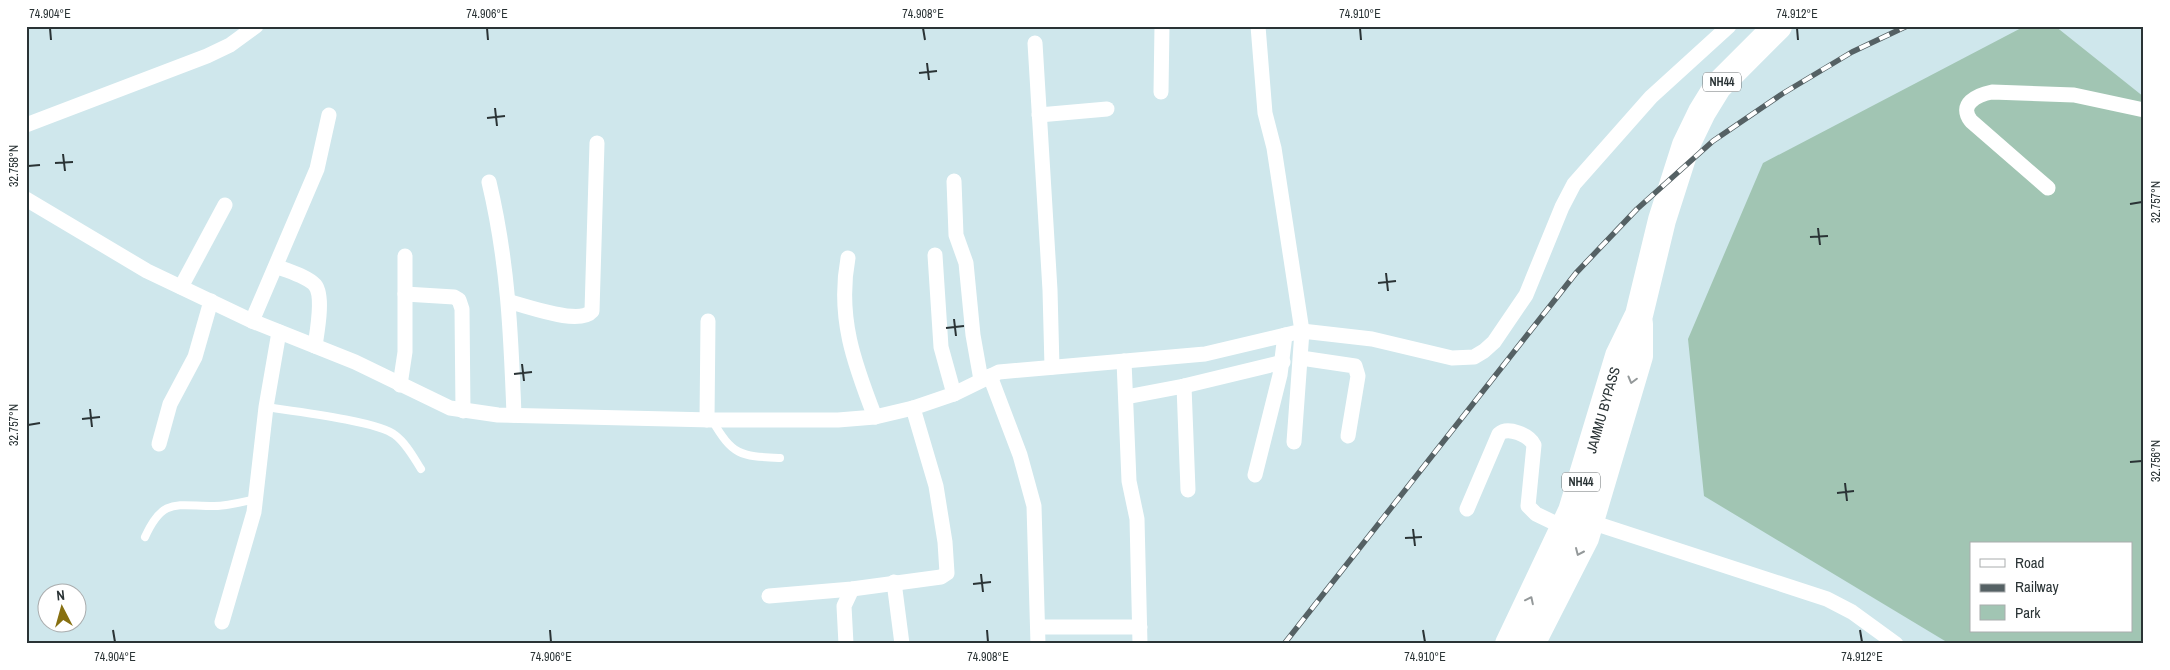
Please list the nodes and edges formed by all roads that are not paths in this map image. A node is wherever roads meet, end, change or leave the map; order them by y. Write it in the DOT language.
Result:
graph roads {
  1 [pos="256,26"];
  2 [pos="1162,26"];
  3 [pos="1258,26"];
  4 [pos="1729,26"];
  5 [pos="1779,28"];
  6 [pos="1035,43"];
  7 [pos="1161,92"];
  8 [pos="1107,109"];
  9 [pos="2144,110"];
  10 [pos="329,115"];
  11 [pos="1039,115"];
  12 [pos="26,125"];
  13 [pos="597,143"];
  14 [pos="954,181"];
  15 [pos="489,182"];
  16 [pos="2048,188"];
  17 [pos="26,199"];
  18 [pos="225,205"];
  19 [pos="935,255"];
  20 [pos="405,256"];
  21 [pos="848,258"];
  22 [pos="276,266"];
  23 [pos="181,287"];
  24 [pos="405,294"];
  25 [pos="211,301"];
  26 [pos="510,302"];
  27 [pos="1639,315"];
  28 [pos="252,321"];
  29 [pos="708,321"];
  30 [pos="279,332"];
  31 [pos="315,346"];
  32 [pos="1302,346"];
  33 [pos="1284,350"];
  34 [pos="1052,367"];
  35 [pos="1125,380"];
  36 [pos="990,383"];
  37 [pos="400,385"];
  38 [pos="1184,386"];
  39 [pos="954,394"];
  40 [pos="266,407"];
  41 [pos="463,411"];
  42 [pos="914,413"];
  43 [pos="514,415"];
  44 [pos="875,417"];
  45 [pos="710,420"];
  46 [pos="1348,436"];
  47 [pos="1294,442"];
  48 [pos="159,444"];
  49 [pos="780,458"];
  50 [pos="421,469"];
  51 [pos="1256,476"];
  52 [pos="1188,490"];
  53 [pos="256,499"];
  54 [pos="1467,509"];
  55 [pos="1591,522"];
  56 [pos="1564,528"];
  57 [pos="145,538"];
  58 [pos="894,582"];
  59 [pos="852,589"];
  60 [pos="769,596"];
  61 [pos="222,622"];
  62 [pos="1038,627"];
  63 [pos="1140,627"];
  64 [pos="846,644"];
  65 [pos="902,644"];
  66 [pos="1038,644"];
  67 [pos="1140,644"];
  68 [pos="1509,644"];
  69 [pos="1531,644"];
  70 [pos="1896,644"];
  1 -- 12 [label="street"];
  2 -- 7 [label="street"];
  3 -- 32 [label="street"];
  4 -- 32 [label="street"];
  5 -- 27 [label="highway, JAMMU BYPASS / NH44"];
  6 -- 11 [label="street"];
  8 -- 11 [label="street"];
  9 -- 16 [label="street"];
  10 -- 22 [label="street"];
  11 -- 34 [label="street"];
  13 -- 26 [label="street"];
  14 -- 36 [label="street"];
  15 -- 26 [label="street"];
  17 -- 23 [label="street"];
  18 -- 23 [label="street"];
  19 -- 39 [label="street"];
  20 -- 24 [label="street"];
  21 -- 44 [label="street"];
  22 -- 28 [label="street"];
  22 -- 31 [label="street"];
  23 -- 25 [label="street"];
  24 -- 37 [label="street"];
  24 -- 41 [label="street"];
  25 -- 28 [label="street"];
  25 -- 48 [label="street"];
  26 -- 43 [label="street"];
  27 -- 55 [label="highway, JAMMU BYPASS / NH44, one-way"];
  27 -- 56 [label="highway, JAMMU BYPASS / NH44"];
  28 -- 30 [label="street"];
  29 -- 45 [label="street"];
  30 -- 31 [label="street"];
  30 -- 40 [label="street"];
  31 -- 37 [label="street"];
  32 -- 33 [label="street"];
  32 -- 46 [label="street"];
  32 -- 47 [label="street"];
  33 -- 35 [label="street"];
  33 -- 38 [label="street"];
  33 -- 51 [label="street"];
  34 -- 35 [label="street"];
  34 -- 36 [label="street"];
  35 -- 38 [label="street"];
  35 -- 63 [label="street"];
  36 -- 39 [label="street"];
  36 -- 62 [label="street"];
  37 -- 41 [label="street"];
  38 -- 52 [label="street"];
  39 -- 42 [label="street"];
  40 -- 50 [label="lane"];
  40 -- 53 [label="street"];
  41 -- 43 [label="street"];
  42 -- 44 [label="street"];
  42 -- 58 [label="street"];
  43 -- 45 [label="street"];
  44 -- 45 [label="street"];
  45 -- 49 [label="lane"];
  53 -- 57 [label="lane"];
  53 -- 61 [label="street"];
  54 -- 56 [label="street"];
  55 -- 69 [label="highway, JAMMU BYPASS / NH44, one-way"];
  55 -- 70 [label="street"];
  68 -- 56 [label="highway, JAMMU BYPASS / NH44, one-way"];
  58 -- 59 [label="street"];
  58 -- 65 [label="street"];
  59 -- 60 [label="street"];
  59 -- 64 [label="street"];
  62 -- 63 [label="street"];
  62 -- 66 [label="street"];
  63 -- 67 [label="street"];
}
